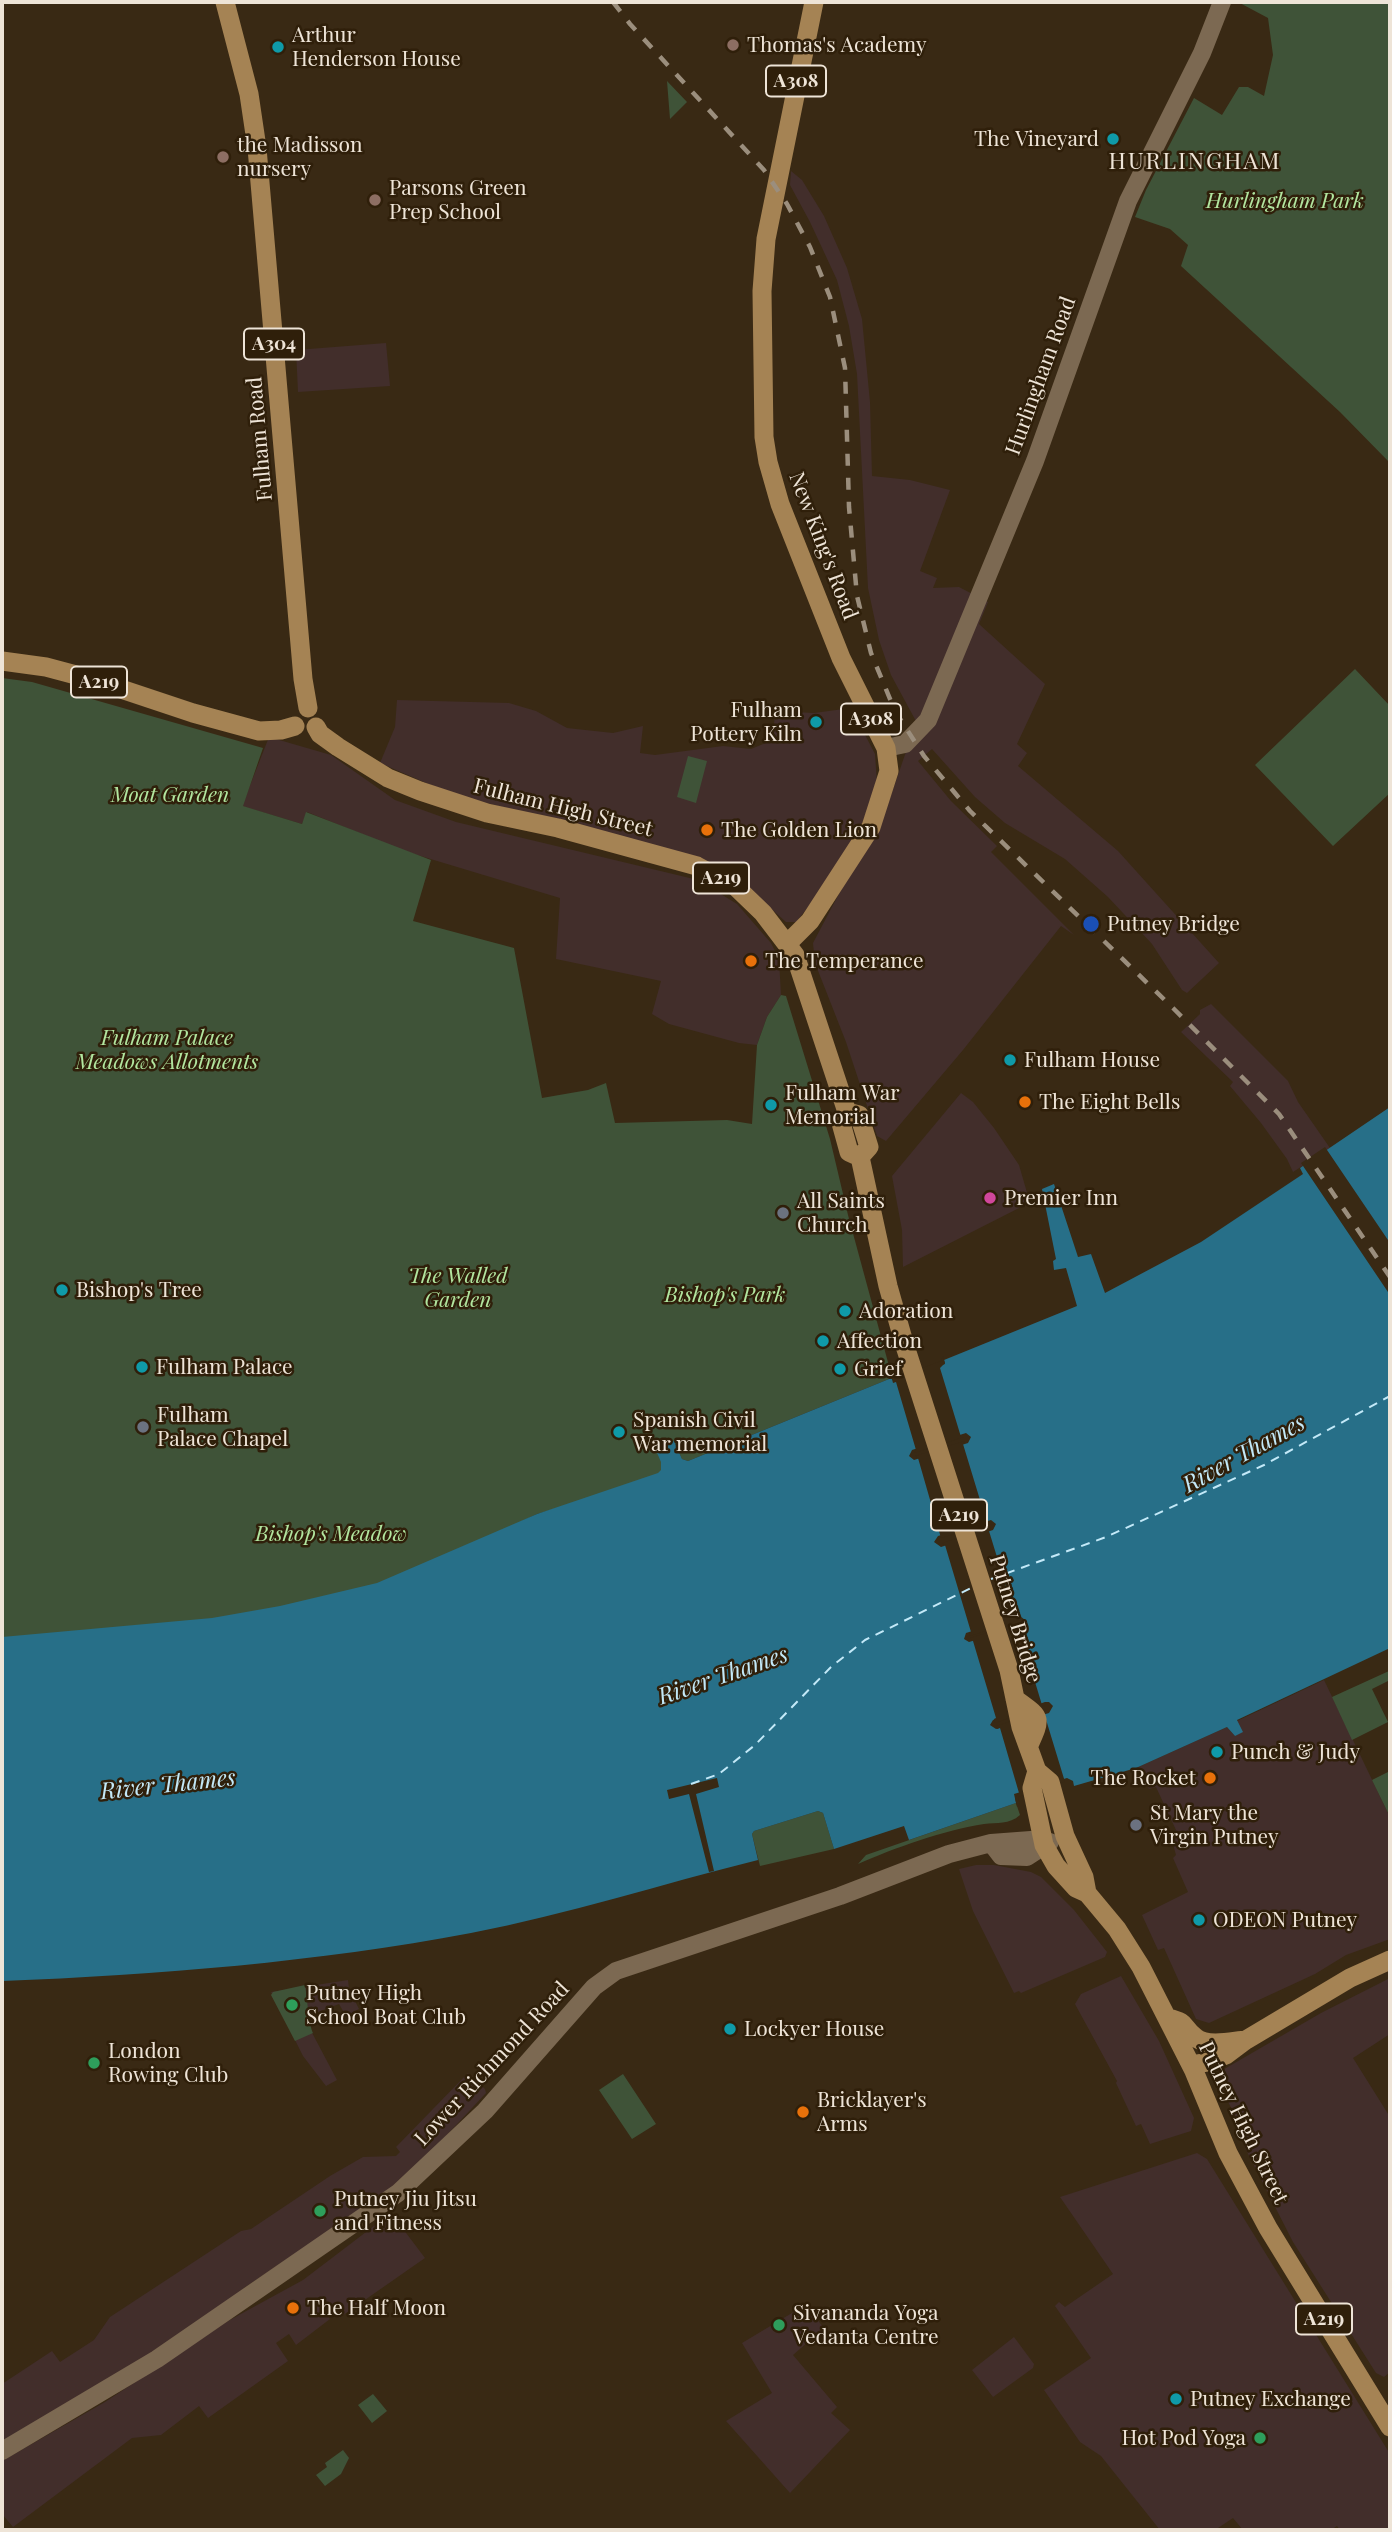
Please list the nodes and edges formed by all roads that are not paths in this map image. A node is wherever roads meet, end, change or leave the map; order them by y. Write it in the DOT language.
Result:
graph roads {
  1 [pos="225,2"];
  2 [pos="814,2"];
  3 [pos="1222,2"];
  4 [pos="2,661"];
  5 [pos="308,709"];
  6 [pos="295,726"];
  7 [pos="317,727"];
  8 [pos="886,748"];
  9 [pos="788,943"];
  10 [pos="1043,1809"];
  11 [pos="1065,1836"];
  12 [pos="991,1843"];
  13 [pos="1044,1845"];
  14 [pos="1087,1893"];
  15 [pos="1390,1960"];
  16 [pos="1168,2018"];
  17 [pos="1246,2040"];
  18 [pos="1191,2065"];
  19 [pos="1390,2427"];
  20 [pos="2,2451"];
  1 -- 5 [label="main road, Fulham Road / A304"];
  2 -- 8 [label="main road, New King's Road / A308"];
  3 -- 8 [label="main road, Hurlingham Road"];
  4 -- 6 [label="main road, A219"];
  5 -- 6 [label="main road"];
  5 -- 7 [label="main road, A219"];
  6 -- 7 [label="main road, A219"];
  7 -- 9 [label="main road, Fulham High Street / A219"];
  8 -- 9 [label="main road, New King's Road / A308"];
  9 -- 10 [label="main road, Putney Bridge / A219"];
  10 -- 11 [label="main road, A219"];
  10 -- 12 [label="main road, Lower Richmond Road"];
  10 -- 13 [label="main road, A219"];
  11 -- 13 [label="main road"];
  11 -- 14 [label="main road, Putney High Street / A219"];
  12 -- 13 [label="main road, Lower Richmond Road"];
  12 -- 20 [label="main road, Lower Richmond Road"];
  13 -- 14 [label="main road, A219"];
  14 -- 16 [label="main road, Putney High Street / A219"];
  15 -- 17 [label="main road"];
  16 -- 17 [label="main road"];
  16 -- 18 [label="main road, Putney High Street / A219"];
  17 -- 18 [label="main road"];
  18 -- 19 [label="main road, Putney High Street / A219"];
}
